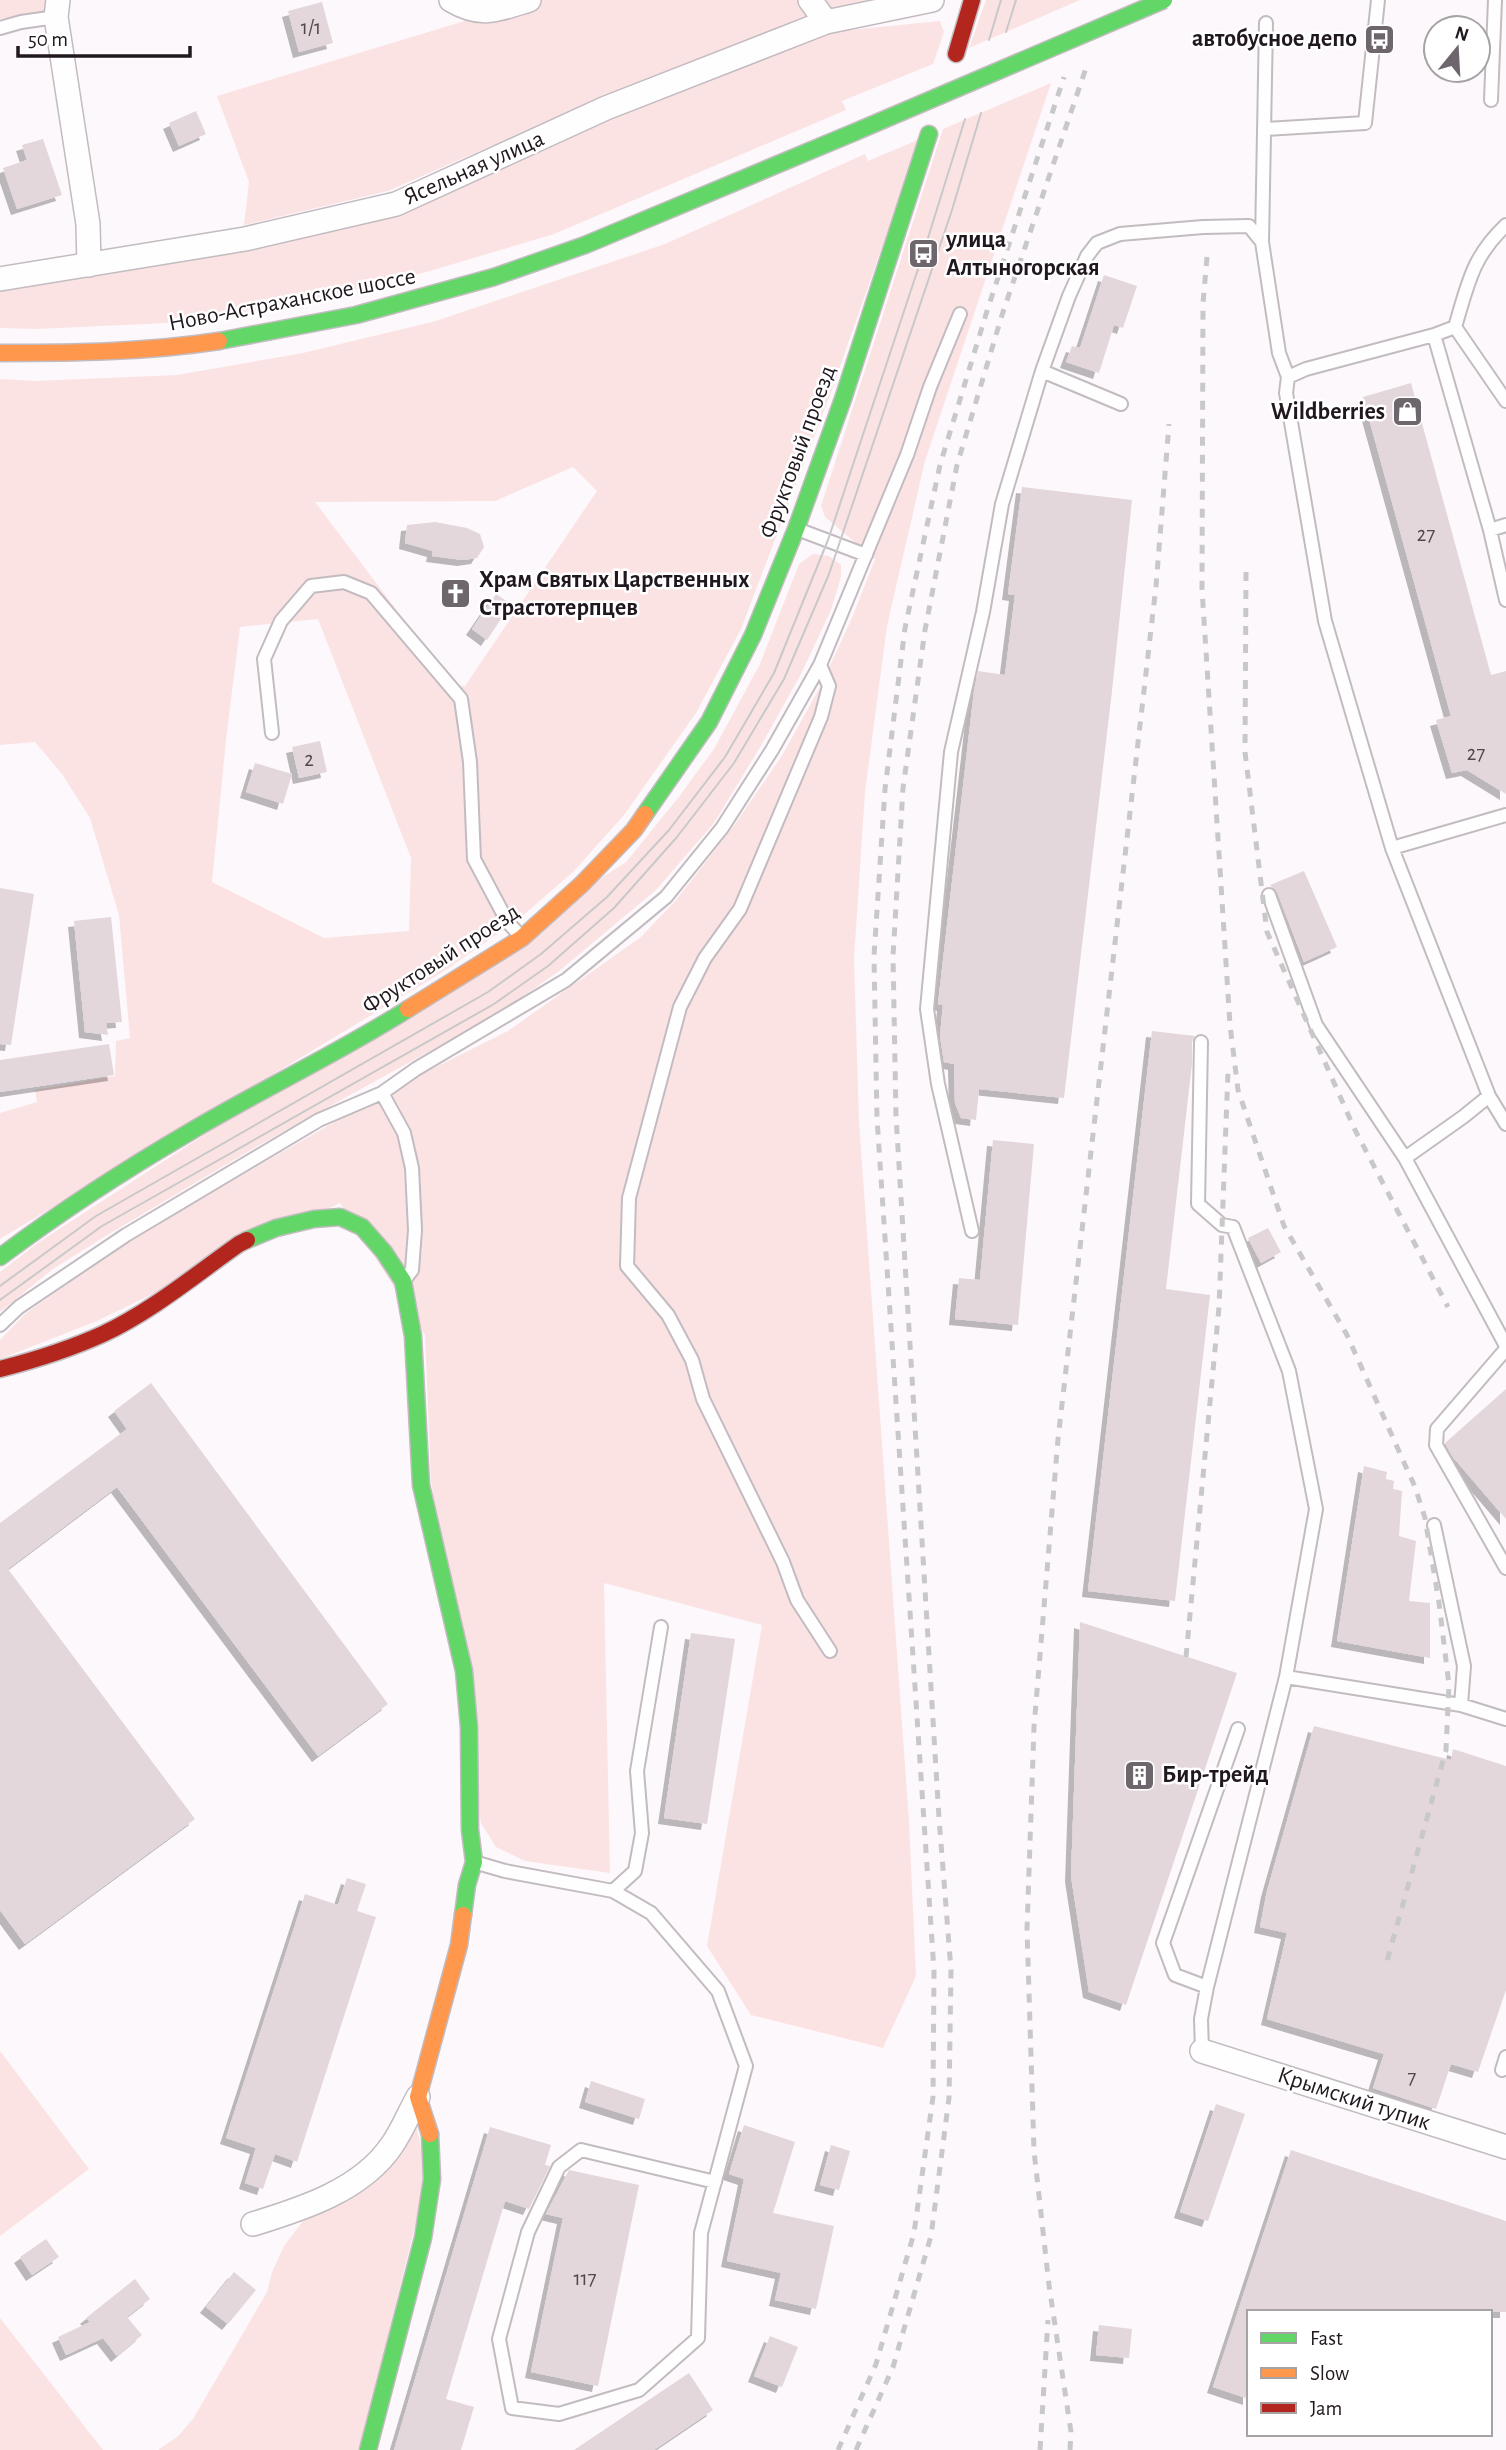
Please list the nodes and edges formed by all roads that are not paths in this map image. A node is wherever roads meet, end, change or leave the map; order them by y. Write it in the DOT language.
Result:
graph roads {
  1 [pos="450,0"];
  2 [pos="529,0"];
  3 [pos="810,0"];
  4 [pos="932,0"];
  5 [pos="1164,0"];
  6 [pos="1378,0"];
  7 [pos="1495,0"];
  8 [pos="966,1"];
  9 [pos="57,9"];
  10 [pos="826,22"];
  11 [pos="1266,23"];
  12 [pos="0,28"];
  13 [pos="956,54"];
  14 [pos="1491,100"];
  15 [pos="1265,129"];
  16 [pos="929,134"];
  17 [pos="1506,225"];
  18 [pos="1262,242"];
  19 [pos="89,265"];
  20 [pos="0,279"];
  21 [pos="960,314"];
  22 [pos="1455,327"];
  23 [pos="1434,335"];
  24 [pos="0,353"];
  25 [pos="1042,371"];
  26 [pos="1288,377"];
  27 [pos="1506,401"];
  28 [pos="1121,404"];
  29 [pos="1506,525"];
  30 [pos="796,529"];
  31 [pos="1490,530"];
  32 [pos="866,555"];
  33 [pos="1506,600"];
  34 [pos="820,665"];
  35 [pos="272,733"];
  36 [pos="1506,815"];
  37 [pos="1392,848"];
  38 [pos="1269,895"];
  39 [pos="522,938"];
  40 [pos="1201,1042"];
  41 [pos="382,1093"];
  42 [pos="1489,1096"];
  43 [pos="1506,1124"];
  44 [pos="1405,1158"];
  45 [pos="972,1231"];
  46 [pos="0,1257"];
  47 [pos="403,1281"];
  48 [pos="0,1325"];
  49 [pos="1506,1347"];
  50 [pos="0,1369"];
  51 [pos="1434,1525"];
  52 [pos="1506,1568"];
  53 [pos="661,1627"];
  54 [pos="830,1651"];
  55 [pos="1286,1677"];
  56 [pos="1461,1705"];
  57 [pos="1506,1720"];
  58 [pos="1238,1729"];
  59 [pos="474,1862"];
  60 [pos="612,1891"];
  61 [pos="1207,1987"];
  62 [pos="1202,2051"];
  63 [pos="418,2097"];
  64 [pos="1506,2147"];
  65 [pos="715,2182"];
  66 [pos="253,2224"];
  67 [pos="368,2450"];
  1 -- 2 [label="street"];
  3 -- 10 [label="street"];
  4 -- 10 [label="street, Ясельная улица"];
  5 -- 24 [label="street, Ново-Астраханское шоссе, bridge"];
  6 -- 15 [label="lane"];
  7 -- 14 [label="lane"];
  8 -- 13 [label="street"];
  9 -- 12 [label="lane"];
  9 -- 19 [label="street"];
  10 -- 19 [label="street, Ясельная улица"];
  11 -- 15 [label="lane"];
  15 -- 18 [label="lane"];
  16 -- 30 [label="street, Фруктовый проезд"];
  17 -- 22 [label="lane"];
  18 -- 25 [label="lane"];
  18 -- 26 [label="lane"];
  19 -- 20 [label="street, Ясельная улица"];
  21 -- 32 [label="lane"];
  22 -- 23 [label="lane"];
  22 -- 27 [label="lane"];
  23 -- 26 [label="lane"];
  23 -- 31 [label="lane"];
  25 -- 28 [label="lane"];
  25 -- 45 [label="lane"];
  26 -- 37 [label="lane"];
  29 -- 31 [label="lane"];
  30 -- 32 [label="lane"];
  30 -- 39 [label="street, Фруктовый проезд"];
  31 -- 33 [label="lane"];
  32 -- 34 [label="lane"];
  34 -- 41 [label="lane"];
  34 -- 54 [label="lane"];
  35 -- 39 [label="lane"];
  36 -- 37 [label="lane"];
  37 -- 42 [label="lane"];
  38 -- 44 [label="lane"];
  39 -- 46 [label="street, Фруктовый проезд"];
  40 -- 55 [label="lane"];
  41 -- 47 [label="lane"];
  41 -- 48 [label="lane"];
  42 -- 43 [label="lane"];
  42 -- 44 [label="lane"];
  44 -- 49 [label="lane"];
  47 -- 50 [label="street"];
  47 -- 59 [label="street"];
  49 -- 52 [label="lane"];
  51 -- 56 [label="lane"];
  53 -- 60 [label="lane"];
  55 -- 56 [label="lane"];
  55 -- 61 [label="lane"];
  56 -- 57 [label="lane"];
  58 -- 61 [label="lane"];
  59 -- 60 [label="lane"];
  59 -- 63 [label="street"];
  60 -- 65 [label="lane"];
  61 -- 62 [label="lane"];
  62 -- 64 [label="street, Крымский тупик"];
  63 -- 66 [label="street"];
  63 -- 67 [label="street"];
  65 -- 65 [label="lane"];
}
